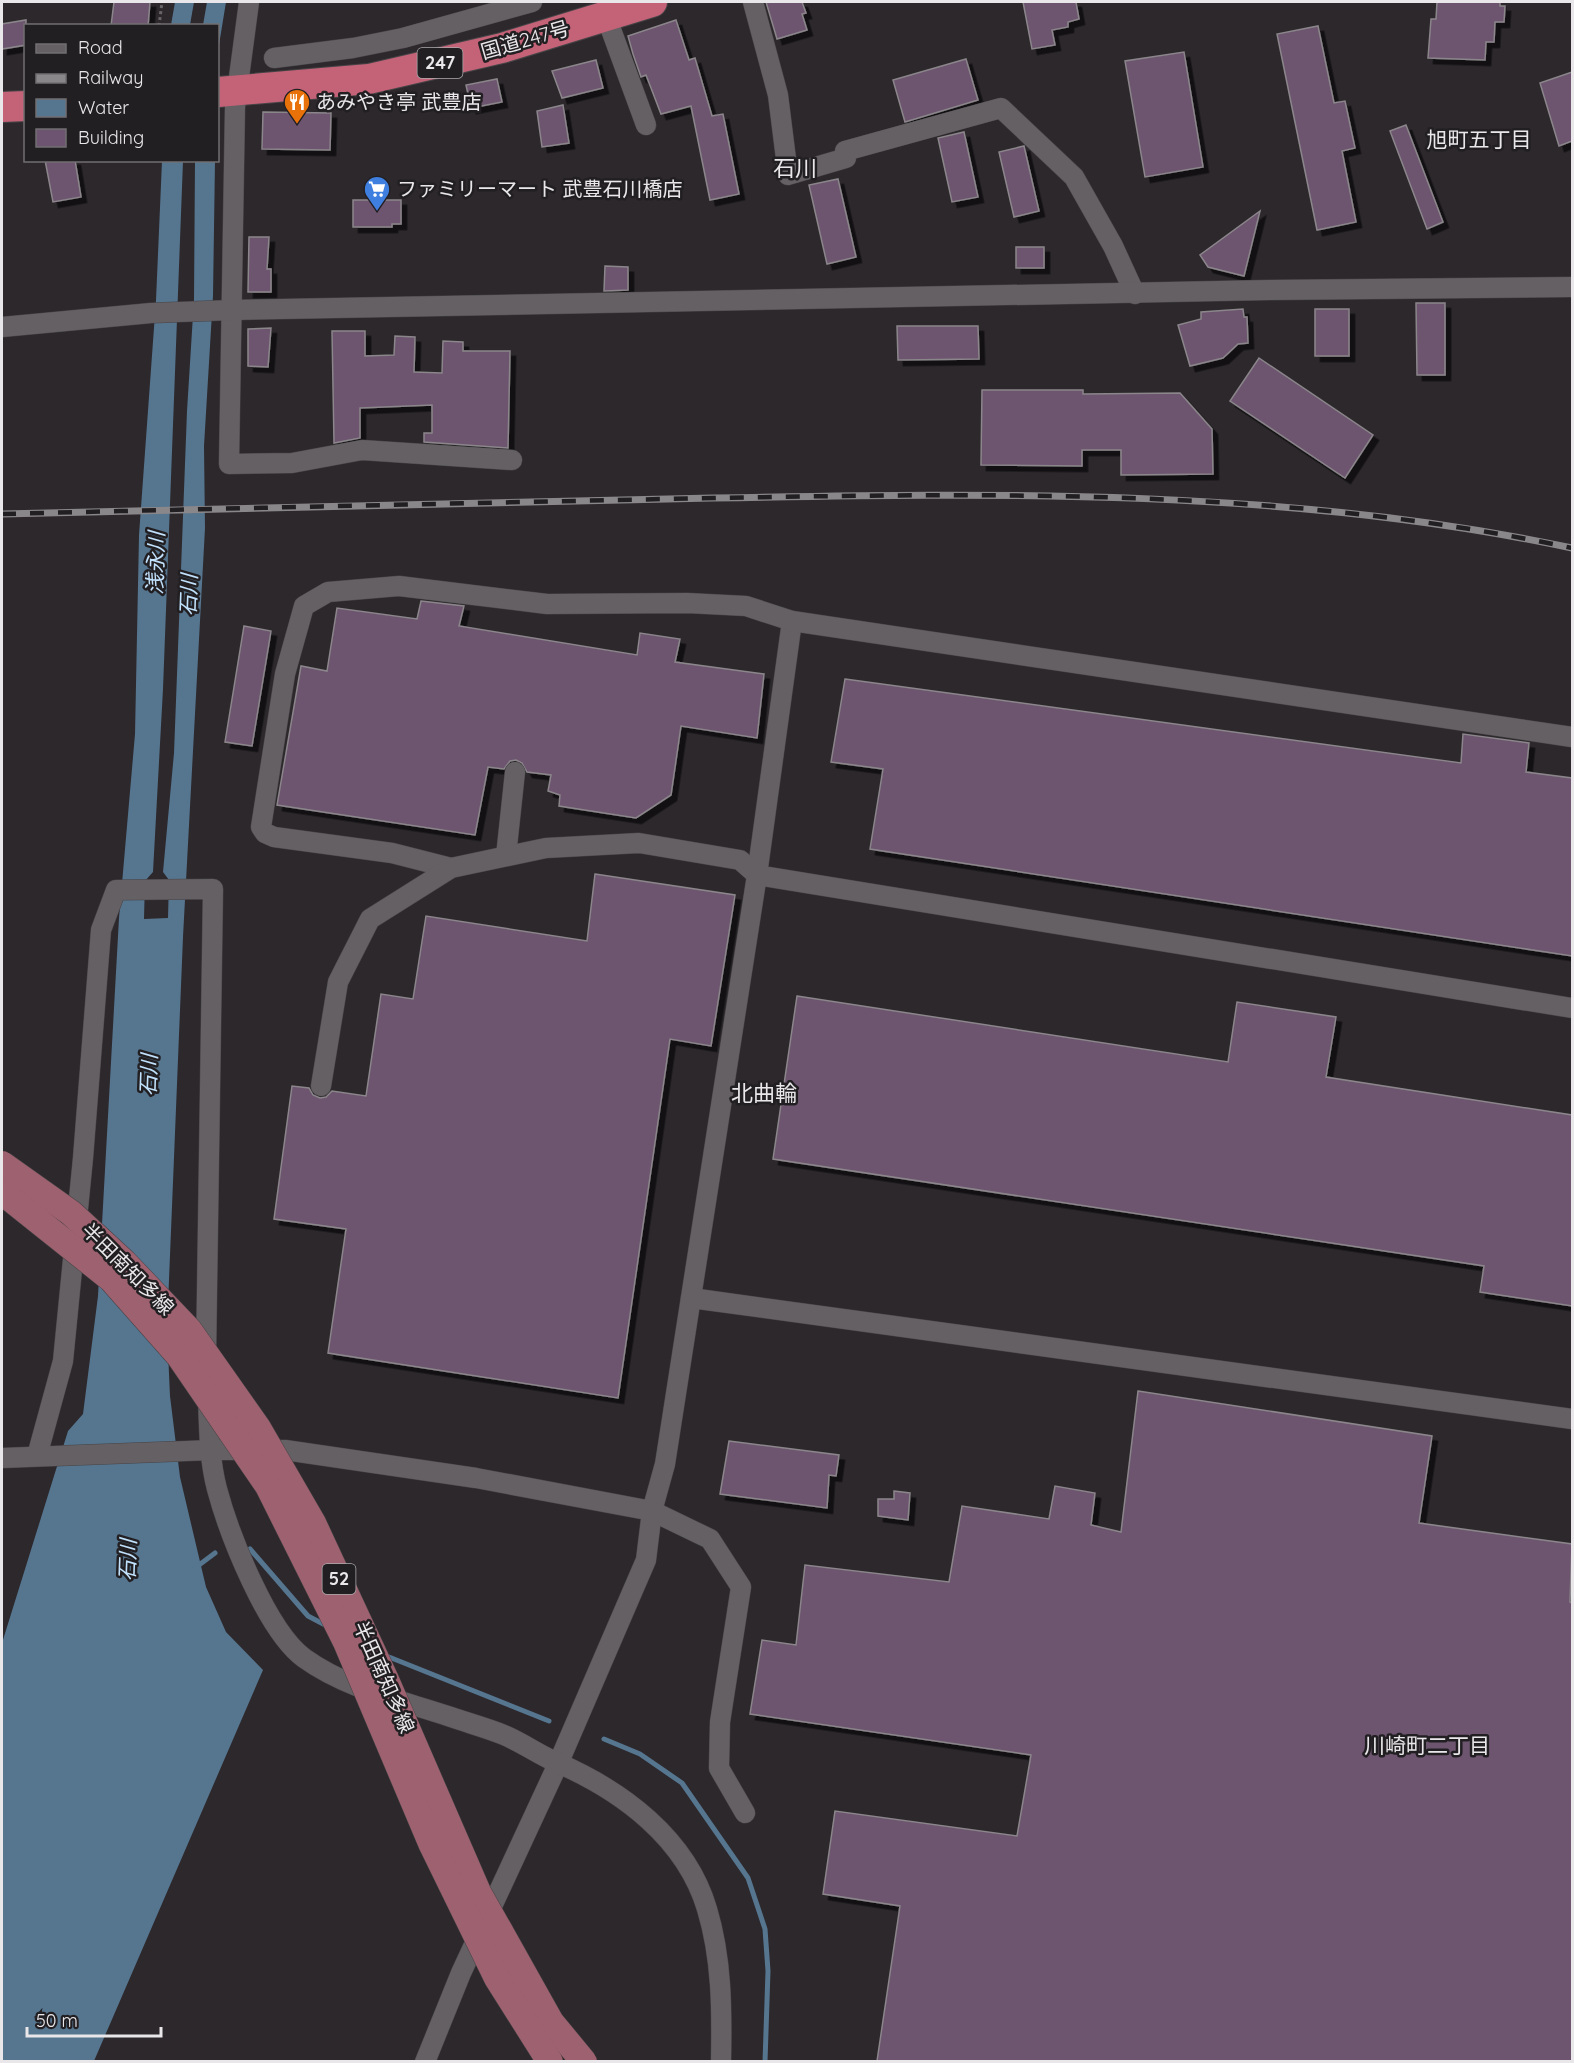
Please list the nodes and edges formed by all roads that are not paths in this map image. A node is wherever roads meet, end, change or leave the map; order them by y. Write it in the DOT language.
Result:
graph roads {
  1 [pos="249,2"];
  2 [pos="532,2"];
  3 [pos="652,2"];
  4 [pos="753,2"];
  5 [pos="606,16"];
  6 [pos="273,58"];
  7 [pos="225,92"];
  8 [pos="24,106"];
  9 [pos="2,107"];
  10 [pos="646,124"];
  11 [pos="1572,287"];
  12 [pos="1135,294"];
  13 [pos="227,310"];
  14 [pos="2,327"];
  15 [pos="513,460"];
  16 [pos="792,621"];
  17 [pos="1572,737"];
  18 [pos="514,772"];
  19 [pos="506,856"];
  20 [pos="451,868"];
  21 [pos="757,875"];
  22 [pos="1572,1008"];
  23 [pos="321,1086"];
  24 [pos="2,1164"];
  25 [pos="2,1192"];
  26 [pos="691,1298"];
  27 [pos="1572,1419"];
  28 [pos="209,1450"];
  29 [pos="39,1456"];
  30 [pos="2,1458"];
  31 [pos="652,1511"];
  32 [pos="558,1764"];
  33 [pos="745,1813"];
  34 [pos="425,2061"];
  35 [pos="550,2061"];
  36 [pos="584,2061"];
  37 [pos="721,2061"];
  1 -- 7 [label="street"];
  2 -- 6 [label="street"];
  3 -- 5 [label="highway, 国道247号 / 247"];
  4 -- 12 [label="street"];
  5 -- 7 [label="highway, 国道247号 / 247"];
  5 -- 10 [label="street"];
  7 -- 13 [label="street"];
  8 -- 9 [label="highway"];
  11 -- 12 [label="street"];
  12 -- 13 [label="street"];
  13 -- 14 [label="street"];
  13 -- 15 [label="street"];
  16 -- 17 [label="street"];
  16 -- 20 [label="street"];
  16 -- 21 [label="street"];
  18 -- 19 [label="street"];
  19 -- 20 [label="street"];
  19 -- 21 [label="street"];
  20 -- 23 [label="street"];
  21 -- 22 [label="street"];
  21 -- 26 [label="street"];
  24 -- 36 [label="main road, 半田南知多線 / 52, bridge"];
  25 -- 35 [label="main road, 半田南知多線 / 52, bridge"];
  26 -- 27 [label="street"];
  26 -- 31 [label="street"];
  28 -- 29 [label="street"];
  28 -- 29 [label="street"];
  28 -- 31 [label="street"];
  28 -- 32 [label="street"];
  29 -- 30 [label="street"];
  31 -- 32 [label="street"];
  31 -- 33 [label="street"];
  32 -- 34 [label="street"];
  32 -- 37 [label="street"];
}
